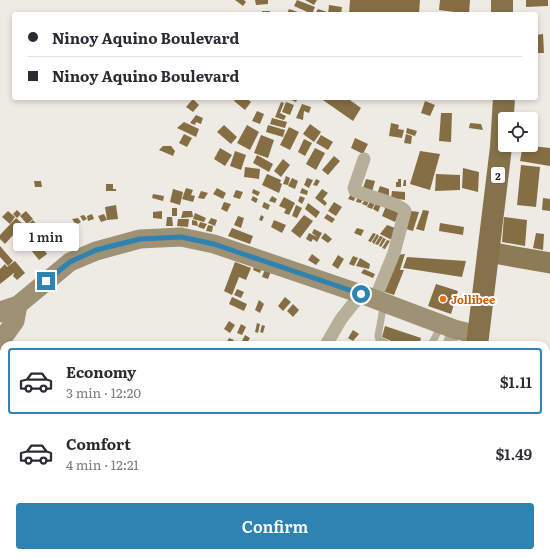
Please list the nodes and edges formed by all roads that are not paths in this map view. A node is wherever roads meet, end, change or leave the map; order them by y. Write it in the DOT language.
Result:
graph roads {
  1 [pos="502,0"];
  2 [pos="502,12"];
  3 [pos="504,100"];
  4 [pos="364,159"];
  5 [pos="488,252"];
  6 [pos="550,263"];
  7 [pos="373,299"];
  8 [pos="18,305"];
  9 [pos="0,313"];
  10 [pos="448,332"];
  11 [pos="478,340"];
  12 [pos="1,341"];
  13 [pos="328,341"];
  14 [pos="381,341"];
  15 [pos="436,341"];
  1 -- 2 [label="highway"];
  3 -- 5 [label="highway, 2"];
  4 -- 7 [label="street"];
  5 -- 6 [label="main road"];
  5 -- 11 [label="highway, 2"];
  7 -- 8 [label="main road"];
  7 -- 10 [label="main road"];
  7 -- 13 [label="street"];
  7 -- 14 [label="lane"];
  8 -- 9 [label="main road"];
  8 -- 12 [label="main road"];
  10 -- 11 [label="main road"];
  10 -- 15 [label="lane"];
}
